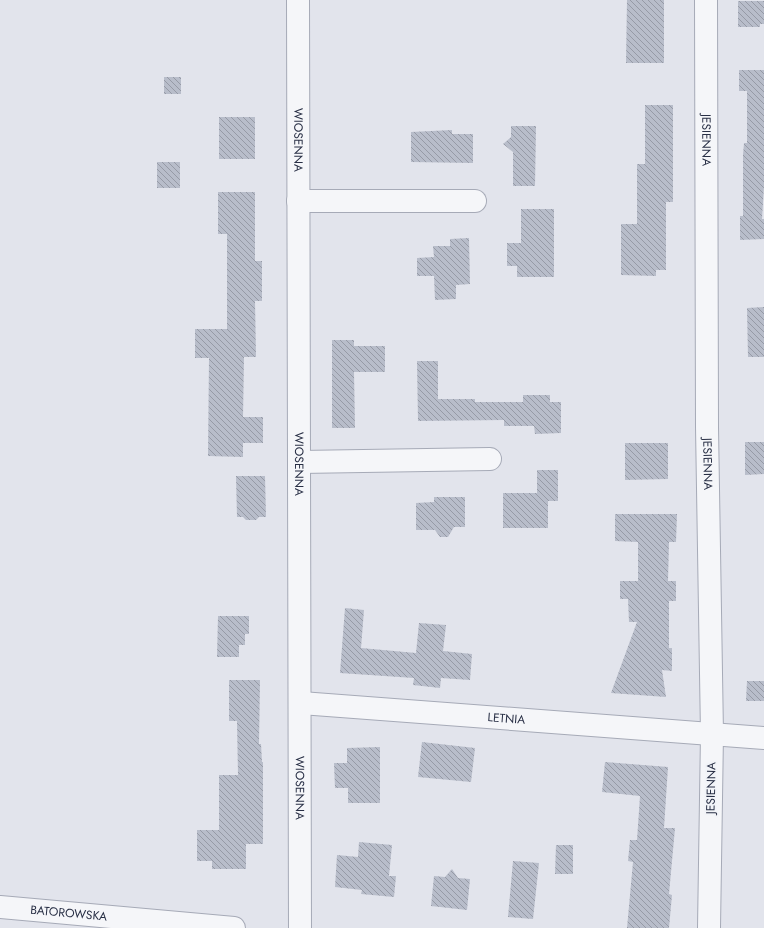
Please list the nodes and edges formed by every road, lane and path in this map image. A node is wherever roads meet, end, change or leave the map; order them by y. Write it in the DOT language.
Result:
graph roads {
  1 [pos="298,0"];
  2 [pos="706,0"];
  3 [pos="475,200"];
  4 [pos="298,202"];
  5 [pos="490,459"];
  6 [pos="300,462"];
  7 [pos="301,703"];
  8 [pos="712,734"];
  9 [pos="764,738"];
  10 [pos="0,907"];
  11 [pos="234,928"];
  12 [pos="300,928"];
  13 [pos="709,928"];
  1 -- 4 [label="street, WIOSENNA"];
  2 -- 8 [label="street, JESIENNA"];
  3 -- 4 [label="street"];
  4 -- 6 [label="street, WIOSENNA"];
  5 -- 6 [label="street"];
  6 -- 7 [label="street, WIOSENNA"];
  7 -- 8 [label="street, LETNIA"];
  7 -- 12 [label="street, WIOSENNA"];
  8 -- 9 [label="street, LETNIA"];
  8 -- 13 [label="street, JESIENNA"];
  10 -- 11 [label="street, BATOROWSKA"];
}
